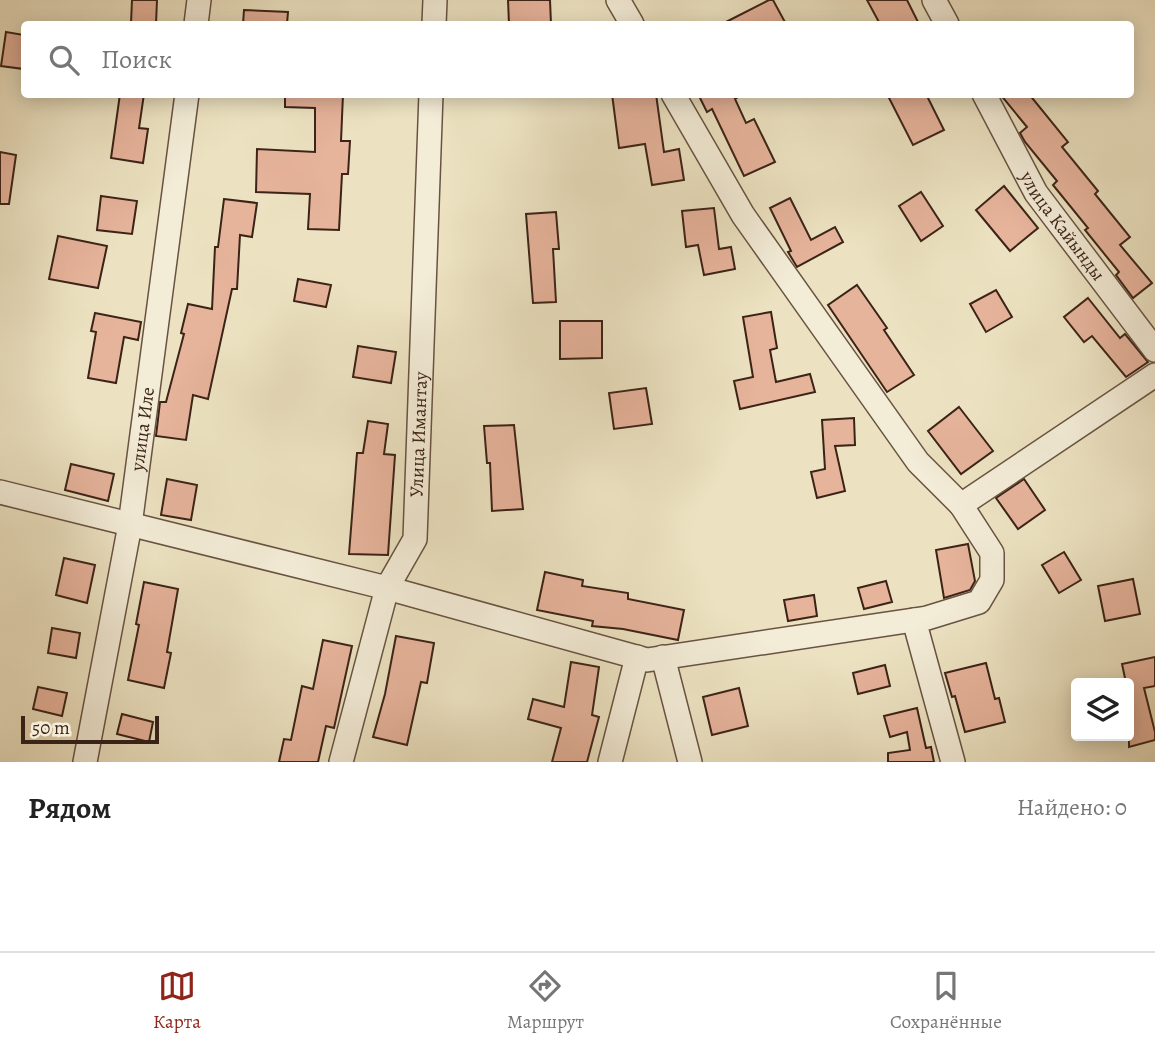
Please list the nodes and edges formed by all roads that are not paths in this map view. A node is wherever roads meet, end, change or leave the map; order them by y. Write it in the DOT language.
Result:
graph roads {
  1 [pos="199,0"];
  2 [pos="435,0"];
  3 [pos="618,0"];
  4 [pos="934,0"];
  5 [pos="196,21"];
  6 [pos="434,21"];
  7 [pos="630,21"];
  8 [pos="945,21"];
  9 [pos="186,98"];
  10 [pos="431,98"];
  11 [pos="675,98"];
  12 [pos="986,98"];
  13 [pos="1155,350"];
  14 [pos="1155,375"];
  15 [pos="0,492"];
  16 [pos="961,505"];
  17 [pos="130,524"];
  18 [pos="387,588"];
  19 [pos="920,619"];
  20 [pos="637,657"];
  21 [pos="663,657"];
  22 [pos="85,762"];
  23 [pos="341,762"];
  24 [pos="610,762"];
  25 [pos="690,762"];
  26 [pos="953,762"];
  1 -- 5 [label="street"];
  2 -- 6 [label="street"];
  3 -- 7 [label="street"];
  4 -- 8 [label="street"];
  9 -- 17 [label="street, улица Иле"];
  10 -- 18 [label="street, Улица Имантау"];
  11 -- 16 [label="street"];
  12 -- 13 [label="street, улица Кайынды"];
  14 -- 16 [label="street"];
  15 -- 17 [label="street"];
  16 -- 19 [label="street"];
  17 -- 18 [label="street"];
  17 -- 22 [label="street, улица Иле"];
  18 -- 20 [label="street"];
  18 -- 23 [label="street, Улица Имантау"];
  19 -- 21 [label="street"];
  19 -- 26 [label="street"];
  20 -- 21 [label="street"];
  20 -- 24 [label="street"];
  21 -- 25 [label="street"];
}
